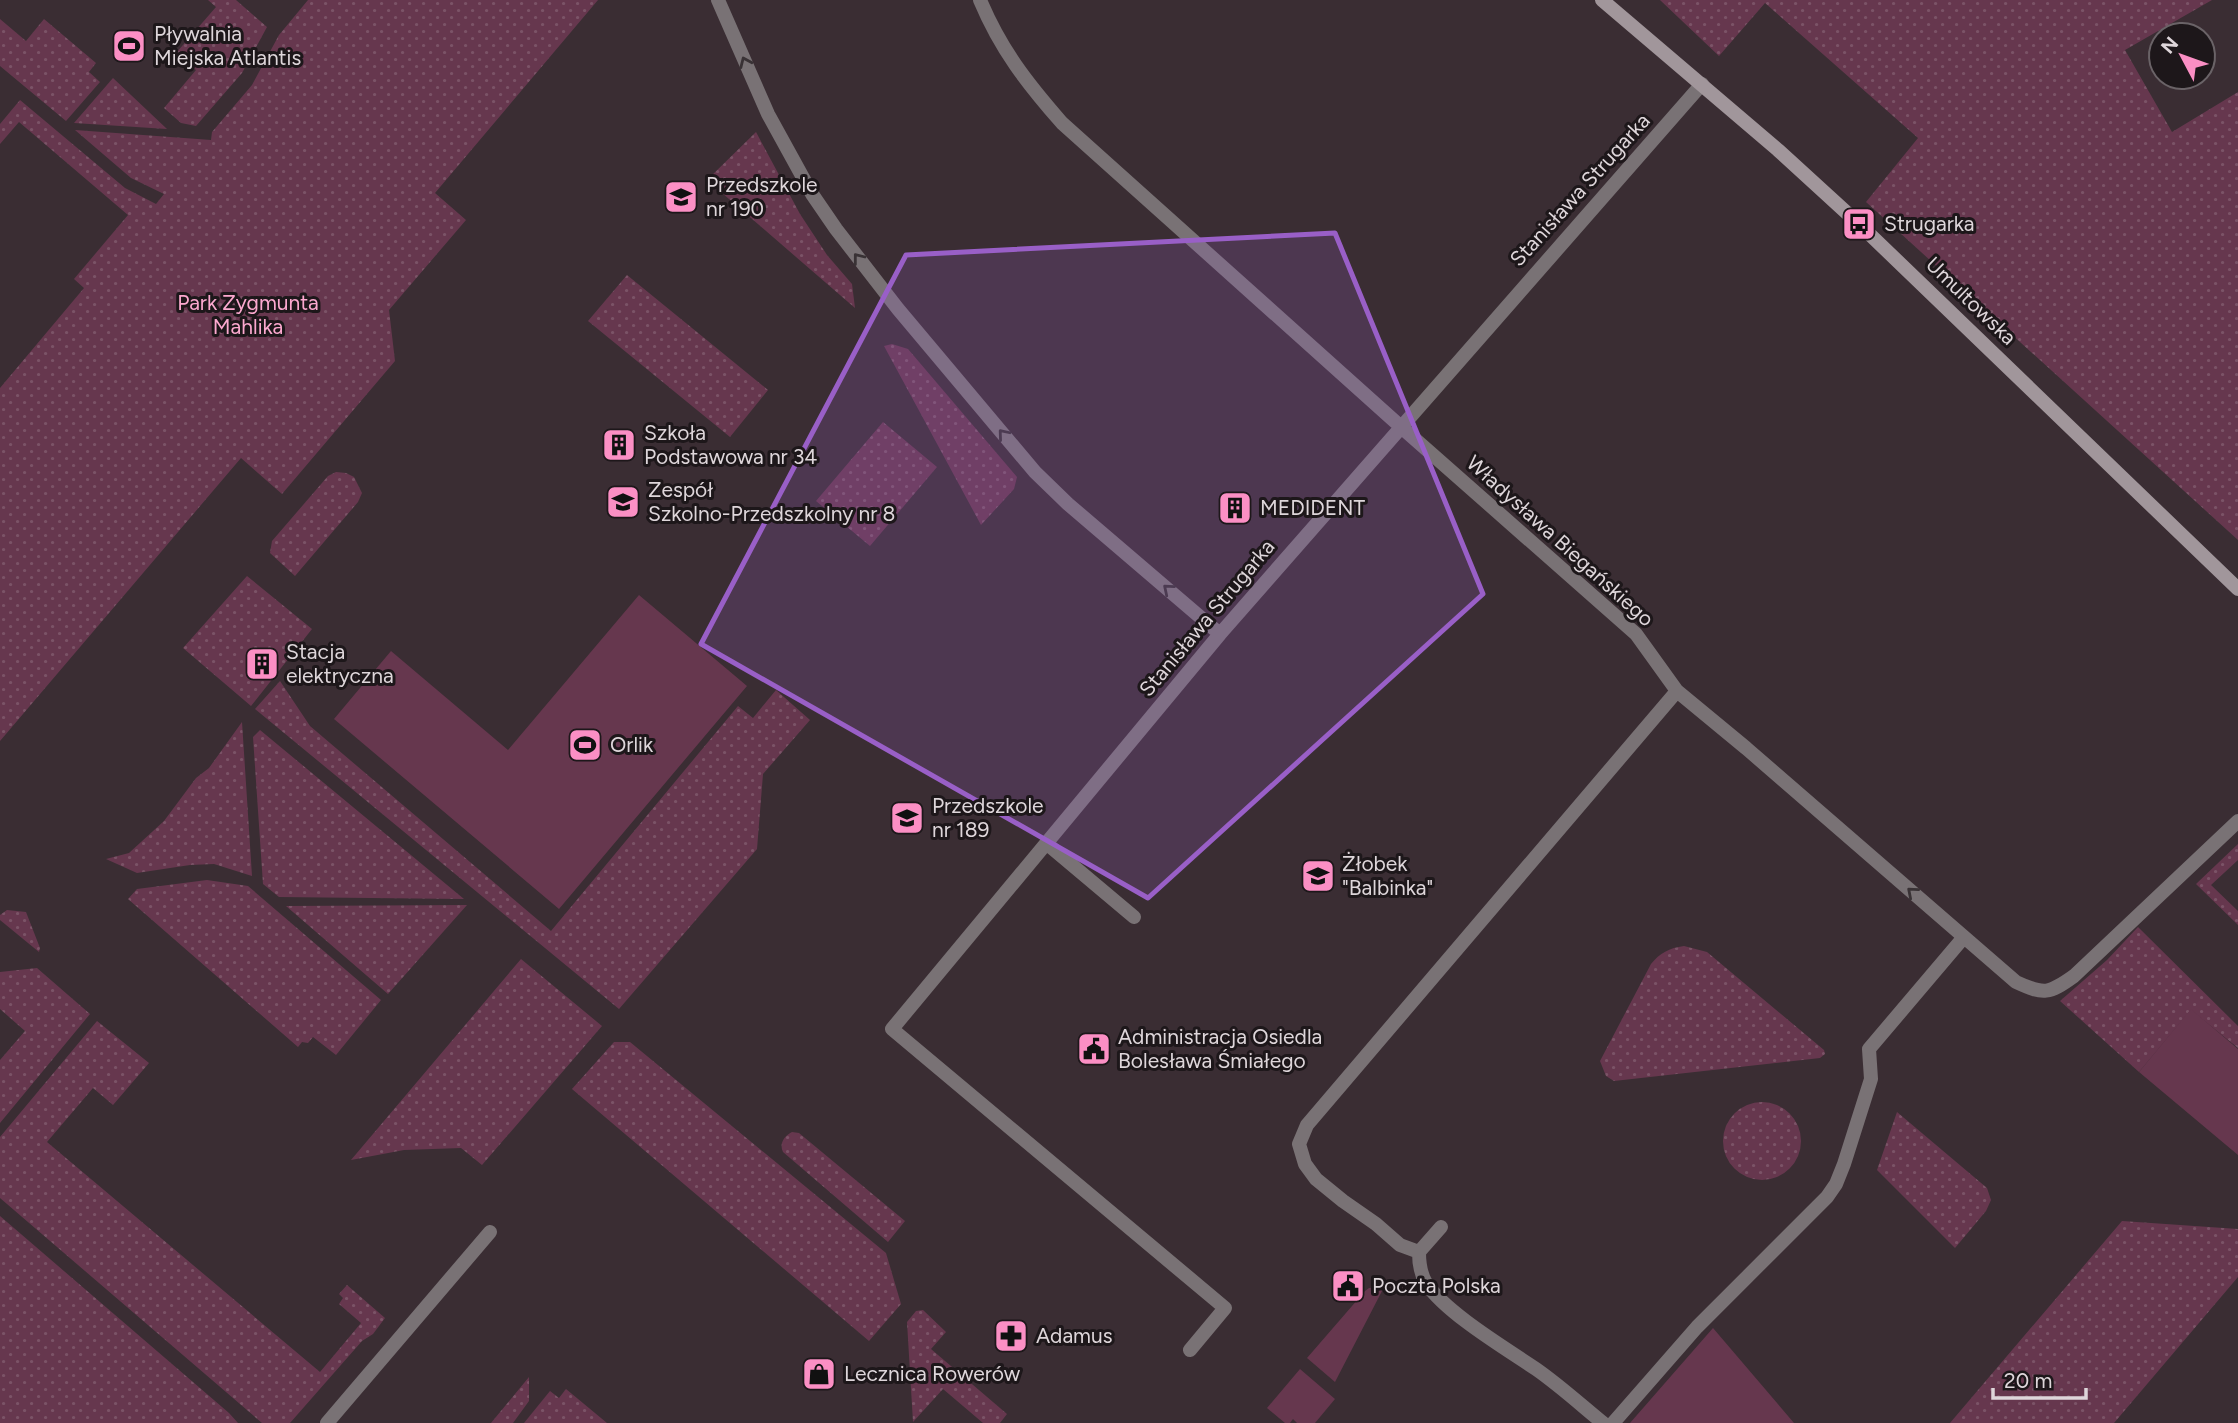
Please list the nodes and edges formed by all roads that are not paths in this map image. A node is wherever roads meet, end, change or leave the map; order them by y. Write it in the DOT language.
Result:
graph roads {
  1 [pos="718,0"];
  2 [pos="980,0"];
  3 [pos="1602,0"];
  4 [pos="1702,84"];
  5 [pos="1400,426"];
  6 [pos="2238,589"];
  7 [pos="1220,634"];
  8 [pos="1677,691"];
  9 [pos="2238,821"];
  10 [pos="1046,843"];
  11 [pos="1134,917"];
  12 [pos="1964,937"];
  13 [pos="1441,1227"];
  14 [pos="490,1232"];
  15 [pos="1419,1252"];
  16 [pos="1190,1350"];
  17 [pos="327,1423"];
  18 [pos="1603,1423"];
  19 [pos="1613,1423"];
  7 -- 1 [label="street, one-way"];
  2 -- 5 [label="street, Władysława Biegańskiego"];
  3 -- 4 [label="street, Umultowska"];
  4 -- 5 [label="street, Stanisława Strugarka"];
  4 -- 6 [label="street, Umultowska"];
  5 -- 7 [label="street, Stanisława Strugarka"];
  5 -- 8 [label="street, Władysława Biegańskiego"];
  7 -- 10 [label="street, Stanisława Strugarka"];
  12 -- 8 [label="street, Władysława Biegańskiego, one-way"];
  8 -- 15 [label="street"];
  9 -- 12 [label="street, Władysława Biegańskiego"];
  10 -- 11 [label="street"];
  10 -- 16 [label="street, Stanisława Strugarka"];
  12 -- 19 [label="street"];
  13 -- 15 [label="street"];
  14 -- 17 [label="street"];
  15 -- 18 [label="street"];
}
